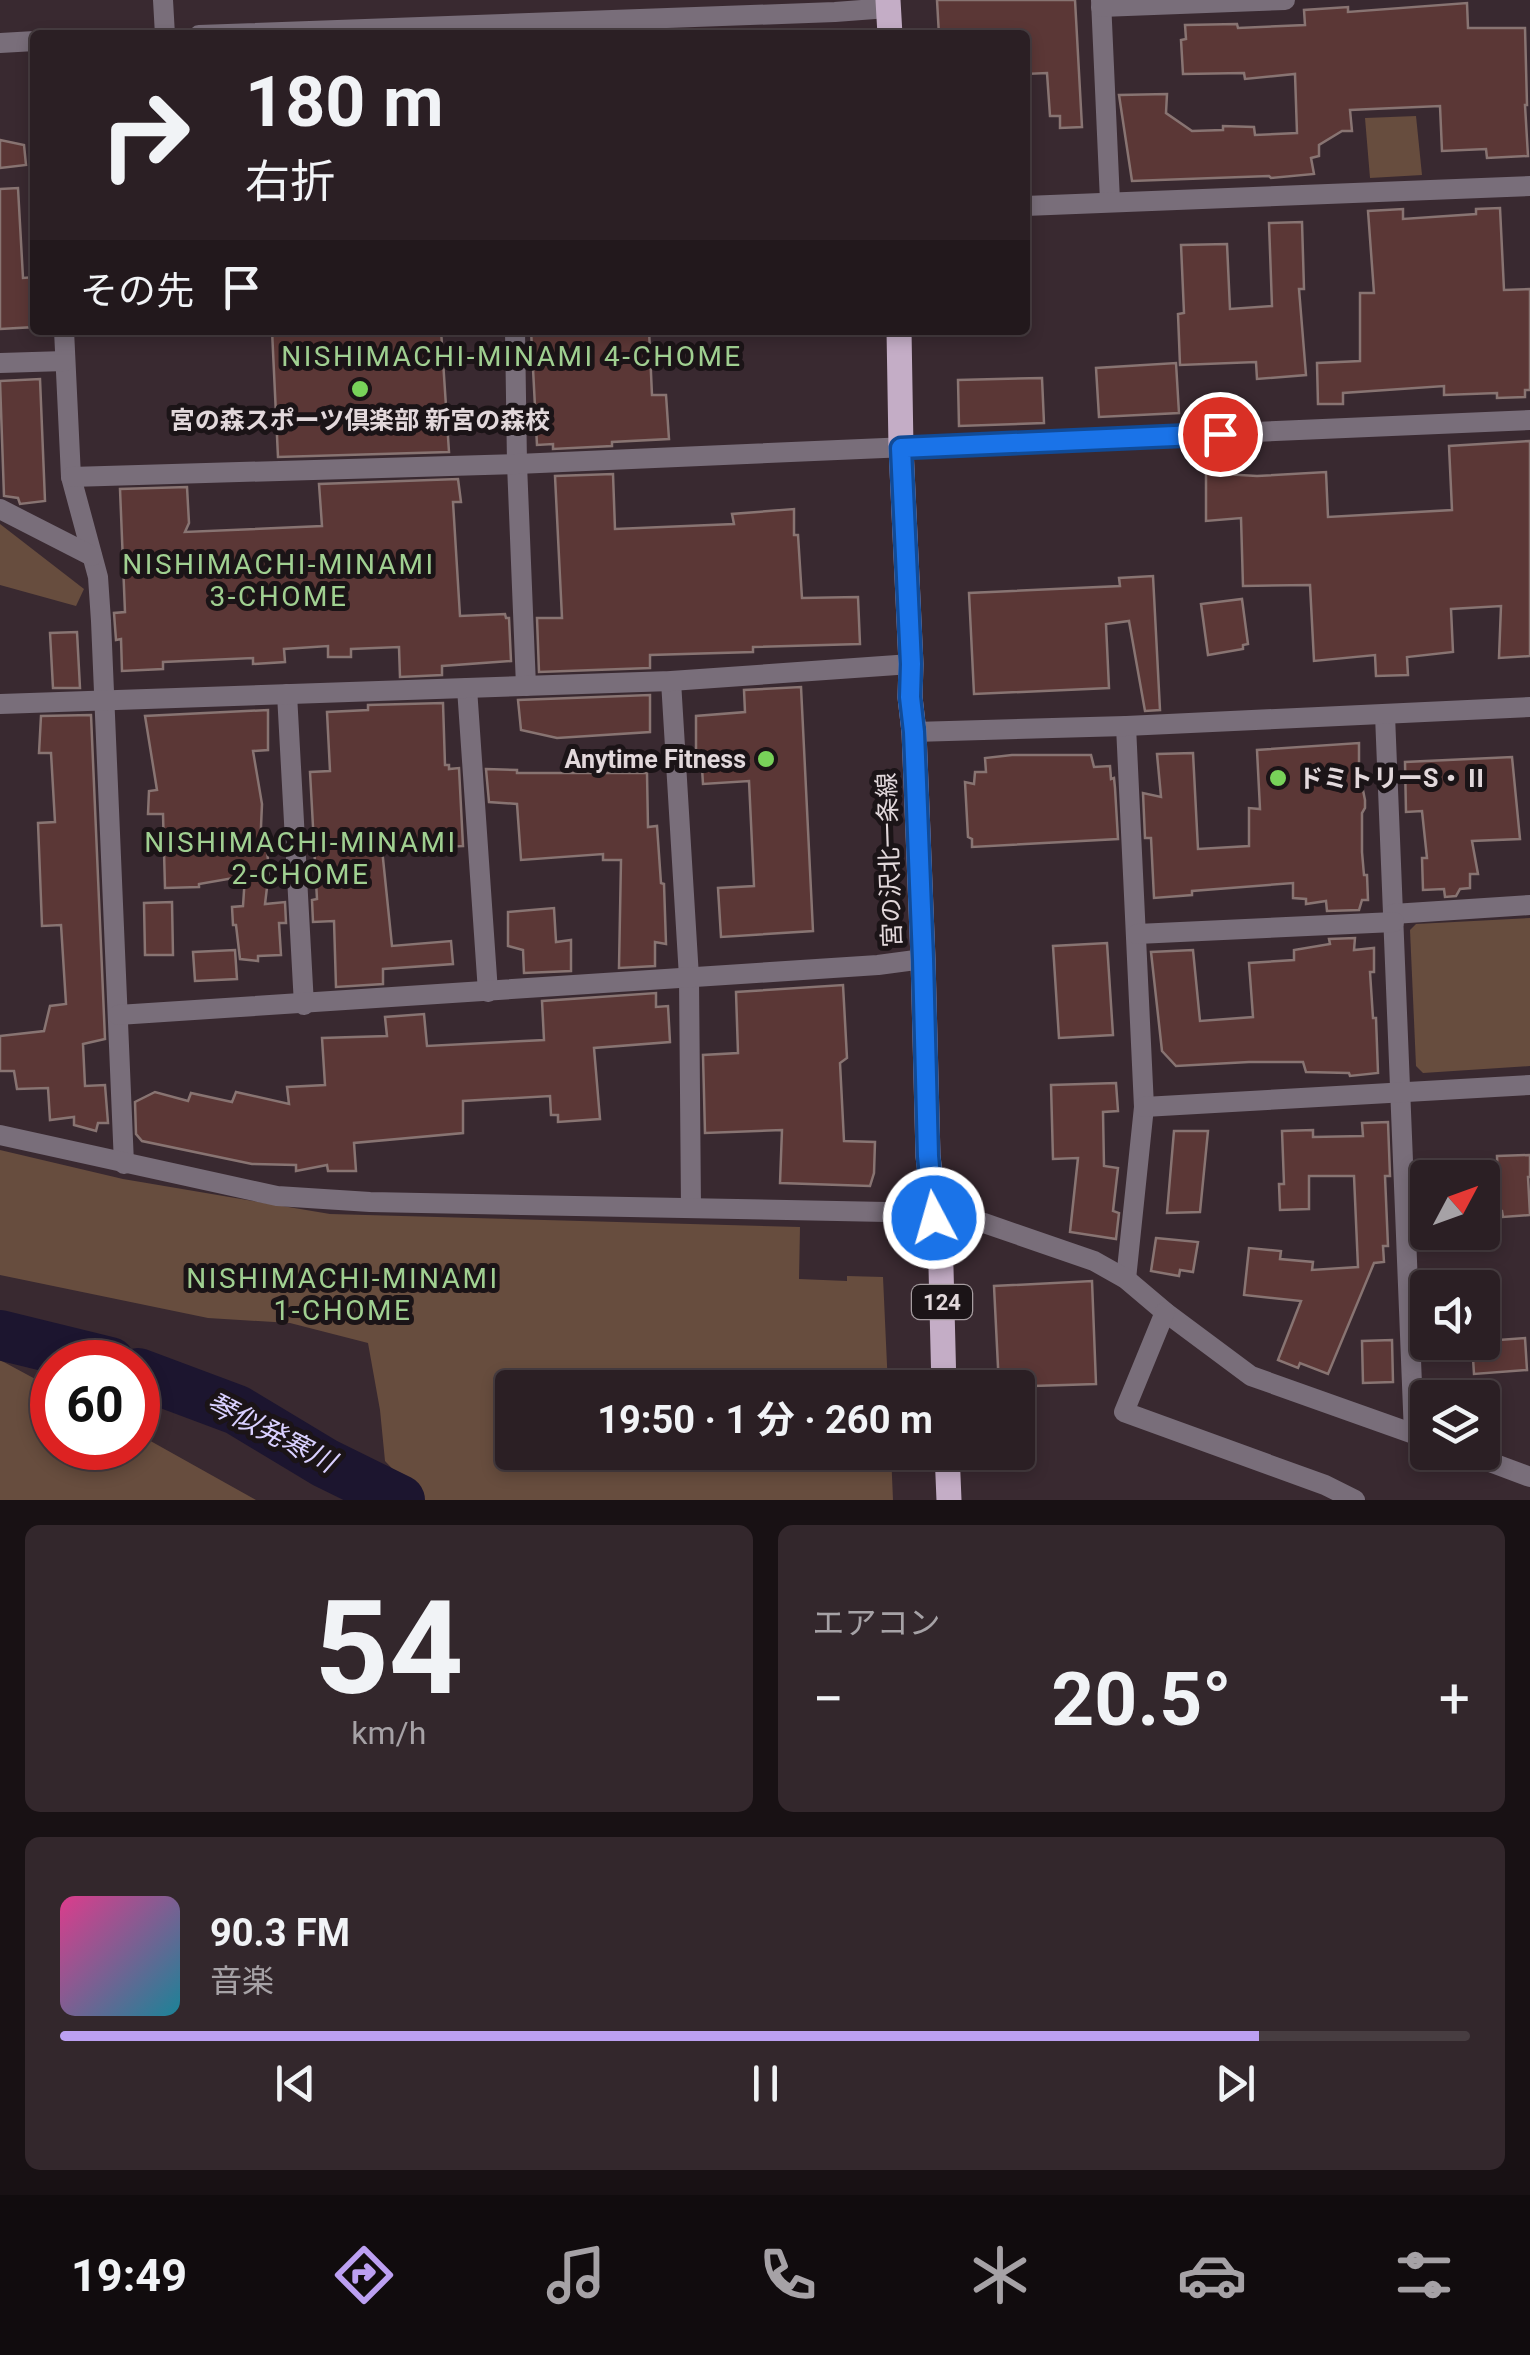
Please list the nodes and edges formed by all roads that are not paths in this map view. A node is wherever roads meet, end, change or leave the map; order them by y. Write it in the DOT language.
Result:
graph roads {
  1 [pos="163,0"];
  2 [pos="1285,0"];
  3 [pos="888,4"];
  4 [pos="1101,4"];
  5 [pos="499,29"];
  6 [pos="165,30"];
  7 [pos="449,30"];
  8 [pos="890,30"];
  9 [pos="30,41"];
  10 [pos="0,43"];
  11 [pos="1530,186"];
  12 [pos="1110,202"];
  13 [pos="1030,206"];
  14 [pos="64,335"];
  15 [pos="515,335"];
  16 [pos="899,335"];
  17 [pos="66,361"];
  18 [pos="0,363"];
  19 [pos="1530,420"];
  20 [pos="901,448"];
  21 [pos="517,464"];
  22 [pos="71,476"];
  23 [pos="0,509"];
  24 [pos="92,556"];
  25 [pos="911,664"];
  26 [pos="671,681"];
  27 [pos="526,686"];
  28 [pos="467,688"];
  29 [pos="287,694"];
  30 [pos="104,701"];
  31 [pos="0,704"];
  32 [pos="1530,708"];
  33 [pos="1385,715"];
  34 [pos="1126,726"];
  35 [pos="914,732"];
  36 [pos="1530,905"];
  37 [pos="1393,918"];
  38 [pos="1136,934"];
  39 [pos="923,959"];
  40 [pos="689,976"];
  41 [pos="488,992"];
  42 [pos="304,1005"];
  43 [pos="118,1015"];
  44 [pos="1530,1084"];
  45 [pos="1400,1092"];
  46 [pos="1144,1107"];
  47 [pos="0,1135"];
  48 [pos="124,1164"];
  49 [pos="691,1208"];
  50 [pos="934,1218"];
  51 [pos="1126,1279"];
  52 [pos="1165,1312"];
  53 [pos="943,1370"];
  54 [pos="1418,1380"];
  55 [pos="1410,1432"];
  56 [pos="1500,1466"];
  57 [pos="947,1470"];
  58 [pos="1530,1478"];
  59 [pos="949,1500"];
  60 [pos="1355,1500"];
  1 -- 6 [label="street"];
  2 -- 4 [label="street"];
  3 -- 5 [label="street"];
  3 -- 8 [label="main road"];
  4 -- 12 [label="street"];
  5 -- 7 [label="street"];
  9 -- 10 [label="street"];
  11 -- 12 [label="street"];
  12 -- 13 [label="street"];
  14 -- 17 [label="street"];
  15 -- 21 [label="street"];
  16 -- 20 [label="main road, 宮の沢北一条線 / 124"];
  17 -- 18 [label="street"];
  17 -- 22 [label="street"];
  19 -- 20 [label="street"];
  20 -- 21 [label="street"];
  20 -- 25 [label="main road, 宮の沢北一条線 / 124"];
  21 -- 22 [label="street"];
  21 -- 27 [label="street"];
  22 -- 24 [label="street"];
  23 -- 24 [label="street"];
  24 -- 30 [label="street"];
  25 -- 26 [label="street"];
  25 -- 35 [label="main road, 宮の沢北一条線 / 124"];
  26 -- 27 [label="street"];
  26 -- 40 [label="street"];
  27 -- 28 [label="street"];
  28 -- 29 [label="street"];
  28 -- 41 [label="street"];
  29 -- 30 [label="street"];
  29 -- 42 [label="street"];
  30 -- 31 [label="street"];
  30 -- 43 [label="street"];
  32 -- 33 [label="street"];
  33 -- 34 [label="street"];
  33 -- 37 [label="street"];
  34 -- 35 [label="street"];
  34 -- 38 [label="street"];
  35 -- 39 [label="main road, 宮の沢北一条線 / 124"];
  36 -- 37 [label="street"];
  37 -- 38 [label="street"];
  37 -- 45 [label="street"];
  38 -- 46 [label="street"];
  39 -- 40 [label="street"];
  39 -- 50 [label="main road, 宮の沢北一条線 / 124"];
  40 -- 41 [label="street"];
  40 -- 49 [label="street"];
  41 -- 42 [label="street"];
  42 -- 43 [label="street"];
  43 -- 48 [label="street"];
  44 -- 45 [label="street"];
  45 -- 46 [label="street"];
  45 -- 54 [label="street"];
  46 -- 51 [label="street"];
  47 -- 48 [label="street"];
  48 -- 49 [label="street"];
  49 -- 50 [label="street"];
  50 -- 51 [label="street"];
  50 -- 53 [label="main road, 宮の沢北一条線 / 124"];
  51 -- 52 [label="street"];
  52 -- 55 [label="street"];
  52 -- 60 [label="street"];
  56 -- 58 [label="street"];
  57 -- 59 [label="main road"];
}
